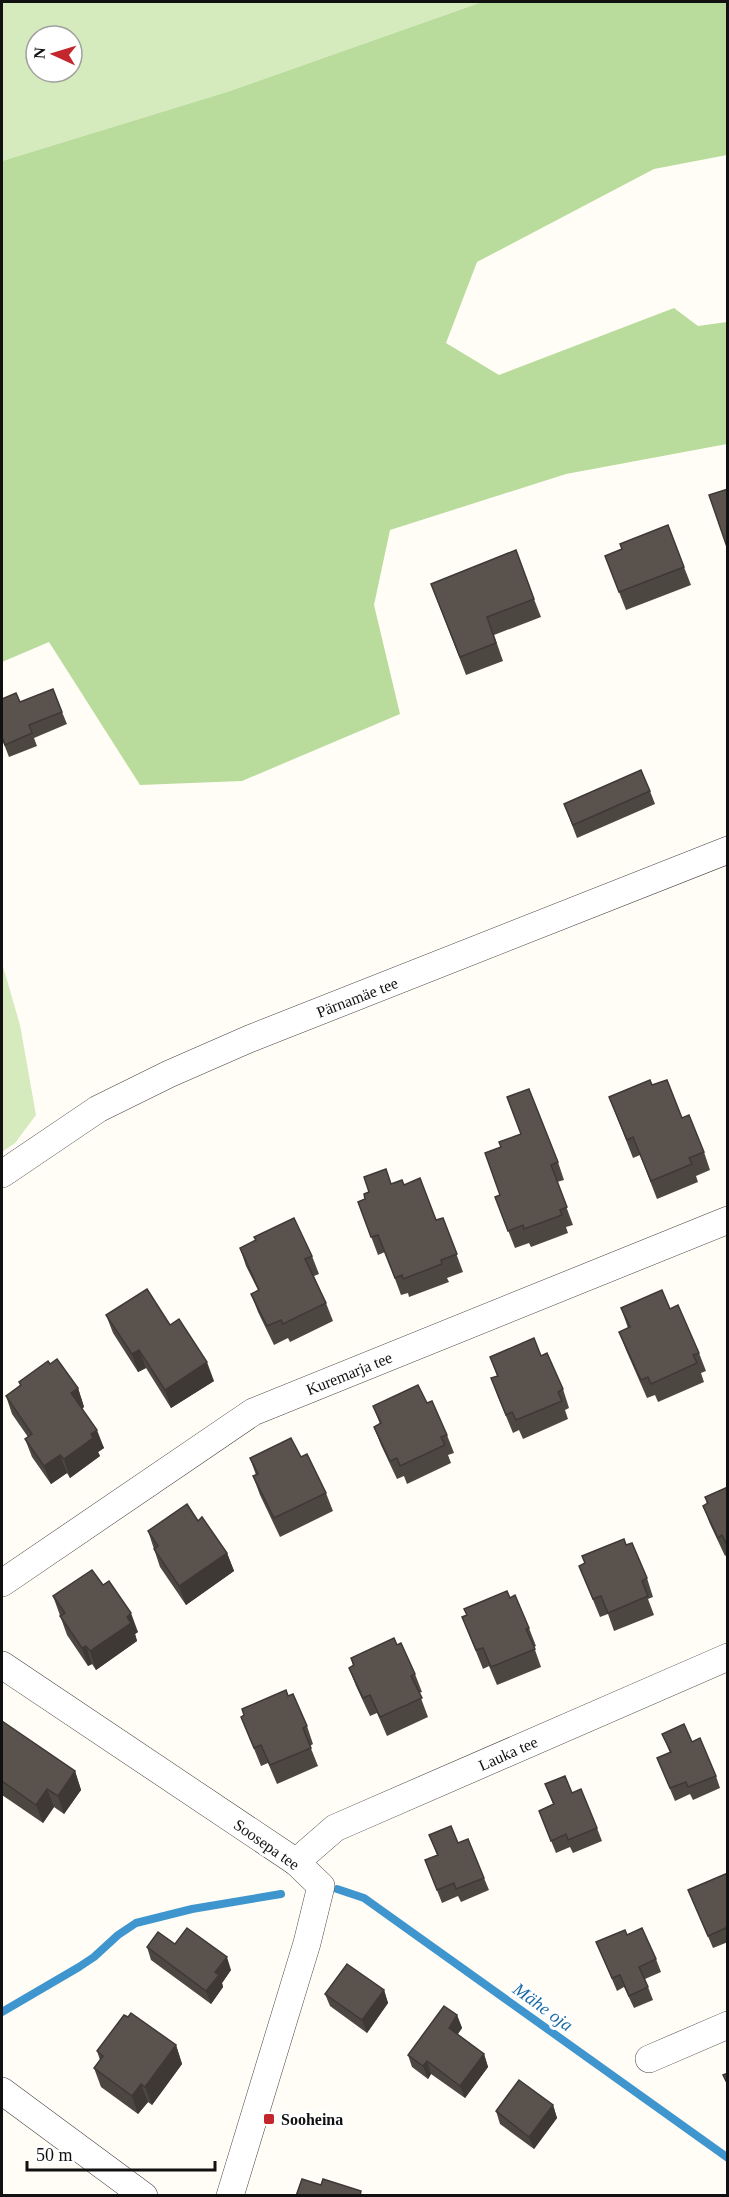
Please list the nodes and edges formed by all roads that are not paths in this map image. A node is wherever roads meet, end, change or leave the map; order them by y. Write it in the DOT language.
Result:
graph roads {
  1 [pos="728,850"];
  2 [pos="2,1174"];
  3 [pos="725,1228"];
  4 [pos="2,1583"];
  5 [pos="728,1658"];
  6 [pos="2,1665"];
  7 [pos="296,1862"];
  8 [pos="728,2025"];
  9 [pos="649,2059"];
  10 [pos="2,2091"];
  11 [pos="144,2196"];
  12 [pos="230,2196"];
  1 -- 2 [label="street, Pärnamäe tee"];
  3 -- 4 [label="street, Kuremarja tee"];
  5 -- 7 [label="street, Lauka tee"];
  6 -- 7 [label="street, Soosepa tee"];
  7 -- 12 [label="street, Soosepa tee"];
  8 -- 9 [label="street"];
  10 -- 11 [label="street"];
}
